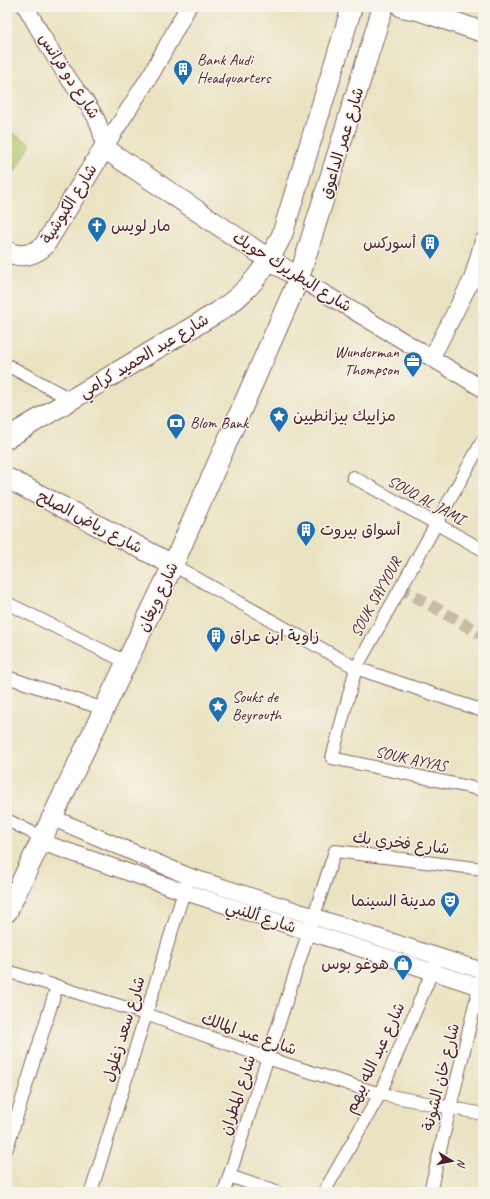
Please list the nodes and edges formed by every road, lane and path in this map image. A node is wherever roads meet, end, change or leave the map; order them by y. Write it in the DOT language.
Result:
graph roads {
  1 [pos="26,7"];
  2 [pos="188,7"];
  3 [pos="352,7"];
  4 [pos="383,7"];
  5 [pos="402,7"];
  6 [pos="483,32"];
  7 [pos="104,148"];
  8 [pos="483,240"];
  9 [pos="7,251"];
  10 [pos="270,260"];
  11 [pos="299,278"];
  12 [pos="432,357"];
  13 [pos="7,365"];
  14 [pos="483,389"];
  15 [pos="72,400"];
  16 [pos="7,438"];
  17 [pos="483,440"];
  18 [pos="478,461"];
  19 [pos="353,477"];
  20 [pos="7,478"];
  21 [pos="436,523"];
  22 [pos="483,550"];
  23 [pos="173,565"];
  24 [pos="7,603"];
  25 [pos="126,662"];
  26 [pos="356,668"];
  27 [pos="7,677"];
  28 [pos="104,709"];
  29 [pos="483,711"];
  30 [pos="332,758"];
  31 [pos="483,790"];
  32 [pos="53,818"];
  33 [pos="7,820"];
  34 [pos="42,840"];
  35 [pos="483,868"];
  36 [pos="188,876"];
  37 [pos="185,892"];
  38 [pos="7,912"];
  39 [pos="314,916"];
  40 [pos="310,932"];
  41 [pos="438,956"];
  42 [pos="482,970"];
  43 [pos="7,971"];
  44 [pos="432,972"];
  45 [pos="57,986"];
  46 [pos="482,987"];
  47 [pos="146,1014"];
  48 [pos="266,1058"];
  49 [pos="380,1094"];
  50 [pos="450,1107"];
  51 [pos="483,1114"];
  52 [pos="7,1148"];
  53 [pos="229,1176"];
  54 [pos="91,1192"];
  55 [pos="224,1192"];
  56 [pos="276,1192"];
  57 [pos="324,1192"];
  58 [pos="430,1192"];
  1 -- 7 [label="street, شارع دو فرانس"];
  2 -- 7 [label="street"];
  3 -- 10 [label="street, شارع عمر الداعوق"];
  4 -- 11 [label="street, شارع عمر الداعوق"];
  5 -- 6 [label="street"];
  7 -- 9 [label="street, شارع الكبوشية"];
  7 -- 10 [label="street, شارع البطريرك حويك"];
  8 -- 12 [label="street"];
  10 -- 11 [label="street, شارع البطريرك حويك"];
  10 -- 15 [label="street, شارع عبد الحميد كرامي"];
  11 -- 12 [label="street, شارع البطريرك حويك"];
  11 -- 23 [label="street, شارع ويغان"];
  12 -- 14 [label="street, شارع البطريرك حويك"];
  13 -- 15 [label="street"];
  15 -- 16 [label="street, شارع عبد الحميد كرامي"];
  17 -- 18 [label="street, SOUK SAYYOUR"];
  18 -- 21 [label="street, SOUK SAYYOUR"];
  19 -- 21 [label="street, SOUQ AL JAMI"];
  20 -- 23 [label="street, شارع رياض الصلح"];
  21 -- 22 [label="street, SOUQ AL JAMI"];
  21 -- 26 [label="street, SOUK SAYYOUR"];
  23 -- 25 [label="street, شارع ويغان"];
  23 -- 26 [label="street"];
  24 -- 25 [label="street"];
  25 -- 28 [label="street, شارع ويغان"];
  26 -- 29 [label="street"];
  26 -- 30 [label="street, SOUK SAYYOUR"];
  27 -- 28 [label="street"];
  28 -- 32 [label="street, شارع ويغان"];
  30 -- 31 [label="street, SOUK AYYAS"];
  32 -- 34 [label="street, شارع ويغان"];
  32 -- 36 [label="street, شارع أللنبي"];
  33 -- 34 [label="street"];
  34 -- 37 [label="street, شارع أللنبي"];
  34 -- 38 [label="street, شارع ويغان"];
  35 -- 39 [label="street, شارع فخري بك"];
  36 -- 37 [label="street, شارع سعد زغلول"];
  36 -- 39 [label="street, شارع أللنبي"];
  37 -- 40 [label="street, شارع أللنبي"];
  37 -- 47 [label="street, شارع سعد زغلول"];
  39 -- 40 [label="street, شارع المطران"];
  39 -- 41 [label="street, شارع أللنبي"];
  40 -- 44 [label="street, شارع أللنبي"];
  40 -- 48 [label="street, شارع المطران"];
  41 -- 42 [label="street, شارع أللنبي"];
  41 -- 44 [label="street, شارع عبد الله بيهم"];
  42 -- 46 [label="street, شارع خان الشونة"];
  43 -- 45 [label="street, شارع عبد المالك"];
  44 -- 46 [label="street, شارع أللنبي"];
  44 -- 49 [label="street, شارع عبد الله بيهم"];
  45 -- 47 [label="street, شارع عبد المالك"];
  45 -- 52 [label="street"];
  46 -- 50 [label="street, شارع خان الشونة"];
  47 -- 48 [label="street, شارع عبد المالك"];
  47 -- 54 [label="street, شارع سعد زغلول"];
  48 -- 49 [label="street, شارع عبد المالك"];
  48 -- 53 [label="street, شارع المطران"];
  49 -- 50 [label="street, شارع عبد المالك"];
  49 -- 57 [label="street, شارع عبد الله بيهم"];
  50 -- 51 [label="street, شارع عبد المالك"];
  50 -- 58 [label="street, شارع خان الشونة"];
  53 -- 55 [label="street, شارع المطران"];
  53 -- 56 [label="street"];
}
